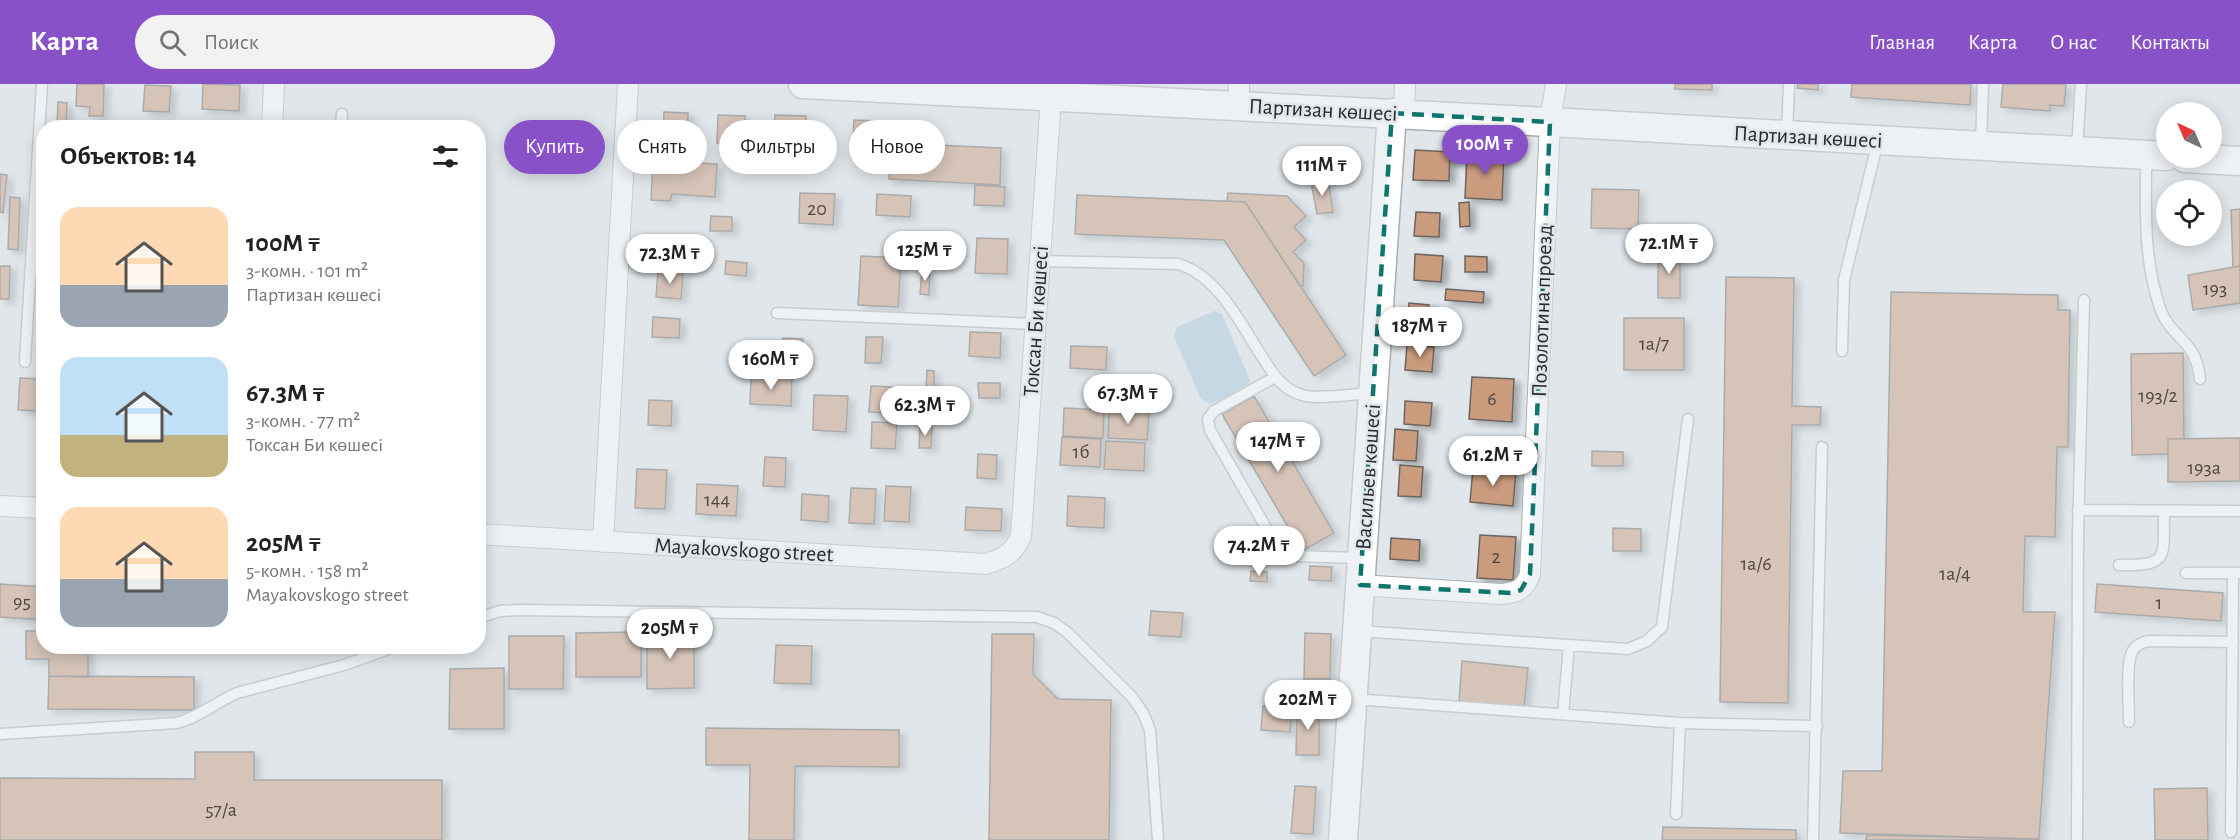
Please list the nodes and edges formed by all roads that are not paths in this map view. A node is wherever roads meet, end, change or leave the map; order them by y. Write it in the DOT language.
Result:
graph roads {
  1 [pos="42,84"];
  2 [pos="274,84"];
  3 [pos="628,84"];
  4 [pos="803,84"];
  5 [pos="1405,84"];
  6 [pos="1556,84"];
  7 [pos="1789,84"];
  8 [pos="1983,84"];
  9 [pos="2081,84"];
  10 [pos="859,85"];
  11 [pos="1051,90"];
  12 [pos="1239,95"];
  13 [pos="342,114"];
  14 [pos="1398,114"];
  15 [pos="40,120"];
  16 [pos="272,120"];
  17 [pos="342,120"];
  18 [pos="1550,122"];
  19 [pos="1787,135"];
  20 [pos="1878,141"];
  21 [pos="1980,145"];
  22 [pos="2077,151"];
  23 [pos="2156,155"];
  24 [pos="2222,160"];
  25 [pos="2240,161"];
  26 [pos="36,178"];
  27 [pos="1040,261"];
  28 [pos="30,272"];
  29 [pos="36,272"];
  30 [pos="2084,300"];
  31 [pos="777,314"];
  32 [pos="1035,324"];
  33 [pos="1842,351"];
  34 [pos="25,362"];
  35 [pos="1275,377"];
  36 [pos="2200,379"];
  37 [pos="1374,393"];
  38 [pos="1688,419"];
  39 [pos="1822,447"];
  40 [pos="0,506"];
  41 [pos="36,508"];
  42 [pos="2078,510"];
  43 [pos="2164,511"];
  44 [pos="2240,511"];
  45 [pos="486,535"];
  46 [pos="603,542"];
  47 [pos="1009,555"];
  48 [pos="2119,565"];
  49 [pos="1361,572"];
  50 [pos="2186,573"];
  51 [pos="2237,573"];
  52 [pos="486,615"];
  53 [pos="1358,631"];
  54 [pos="2233,642"];
  55 [pos="1569,646"];
  56 [pos="375,654"];
  57 [pos="1353,699"];
  58 [pos="1563,714"];
  59 [pos="2129,722"];
  60 [pos="1680,723"];
  61 [pos="1817,726"];
  62 [pos="0,734"];
  63 [pos="1676,814"];
  64 [pos="2231,832"];
  65 [pos="1158,840"];
  66 [pos="1344,840"];
  67 [pos="1813,840"];
  68 [pos="2077,840"];
  1 -- 15 [label="lane"];
  2 -- 16 [label="street"];
  3 -- 46 [label="street"];
  4 -- 10 [label="main road, Партизан көшесі"];
  5 -- 14 [label="street, Васильев көшесі"];
  6 -- 18 [label="street, Позолотина проезд"];
  7 -- 19 [label="lane"];
  8 -- 21 [label="lane"];
  9 -- 22 [label="lane"];
  10 -- 11 [label="main road, Партизан көшесі"];
  11 -- 12 [label="main road, Партизан көшесі"];
  11 -- 27 [label="street, Токсан Би көшесі"];
  12 -- 14 [label="main road, Партизан көшесі"];
  13 -- 17 [label="lane"];
  14 -- 18 [label="main road, Партизан көшесі"];
  14 -- 37 [label="main road, Васильев көшесі"];
  18 -- 19 [label="main road, Партизан көшесі"];
  18 -- 49 [label="street, Позолотина проезд"];
  19 -- 20 [label="main road, Партизан көшесі"];
  20 -- 21 [label="main road, Партизан көшесі"];
  20 -- 33 [label="lane"];
  21 -- 22 [label="main road, Партизан көшесі"];
  22 -- 23 [label="main road, Партизан көшесі"];
  23 -- 36 [label="lane"];
  24 -- 25 [label="main road"];
  26 -- 28 [label="lane"];
  27 -- 32 [label="street, Токсан Би көшесі"];
  27 -- 35 [label="lane"];
  28 -- 29 [label="lane"];
  28 -- 34 [label="lane"];
  30 -- 42 [label="lane"];
  31 -- 32 [label="lane"];
  32 -- 47 [label="street, Токсан Би көшесі"];
  35 -- 37 [label="lane"];
  35 -- 49 [label="lane"];
  37 -- 49 [label="main road, Васильев көшесі"];
  38 -- 55 [label="lane"];
  39 -- 61 [label="lane"];
  40 -- 41 [label="street"];
  42 -- 43 [label="lane"];
  42 -- 68 [label="lane"];
  43 -- 44 [label="lane"];
  43 -- 48 [label="lane"];
  45 -- 46 [label="street, Mayakovskogo street"];
  46 -- 47 [label="street, Mayakovskogo street"];
  49 -- 53 [label="main road, Васильев көшесі"];
  50 -- 51 [label="lane"];
  51 -- 54 [label="lane"];
  52 -- 65 [label="lane"];
  53 -- 55 [label="lane"];
  53 -- 57 [label="main road, Васильев көшесі"];
  54 -- 59 [label="lane"];
  54 -- 64 [label="lane"];
  55 -- 58 [label="lane"];
  56 -- 62 [label="lane"];
  57 -- 58 [label="lane"];
  57 -- 66 [label="main road, Васильев көшесі"];
  58 -- 60 [label="lane"];
  60 -- 61 [label="lane"];
  60 -- 63 [label="lane"];
  61 -- 67 [label="lane"];
}
